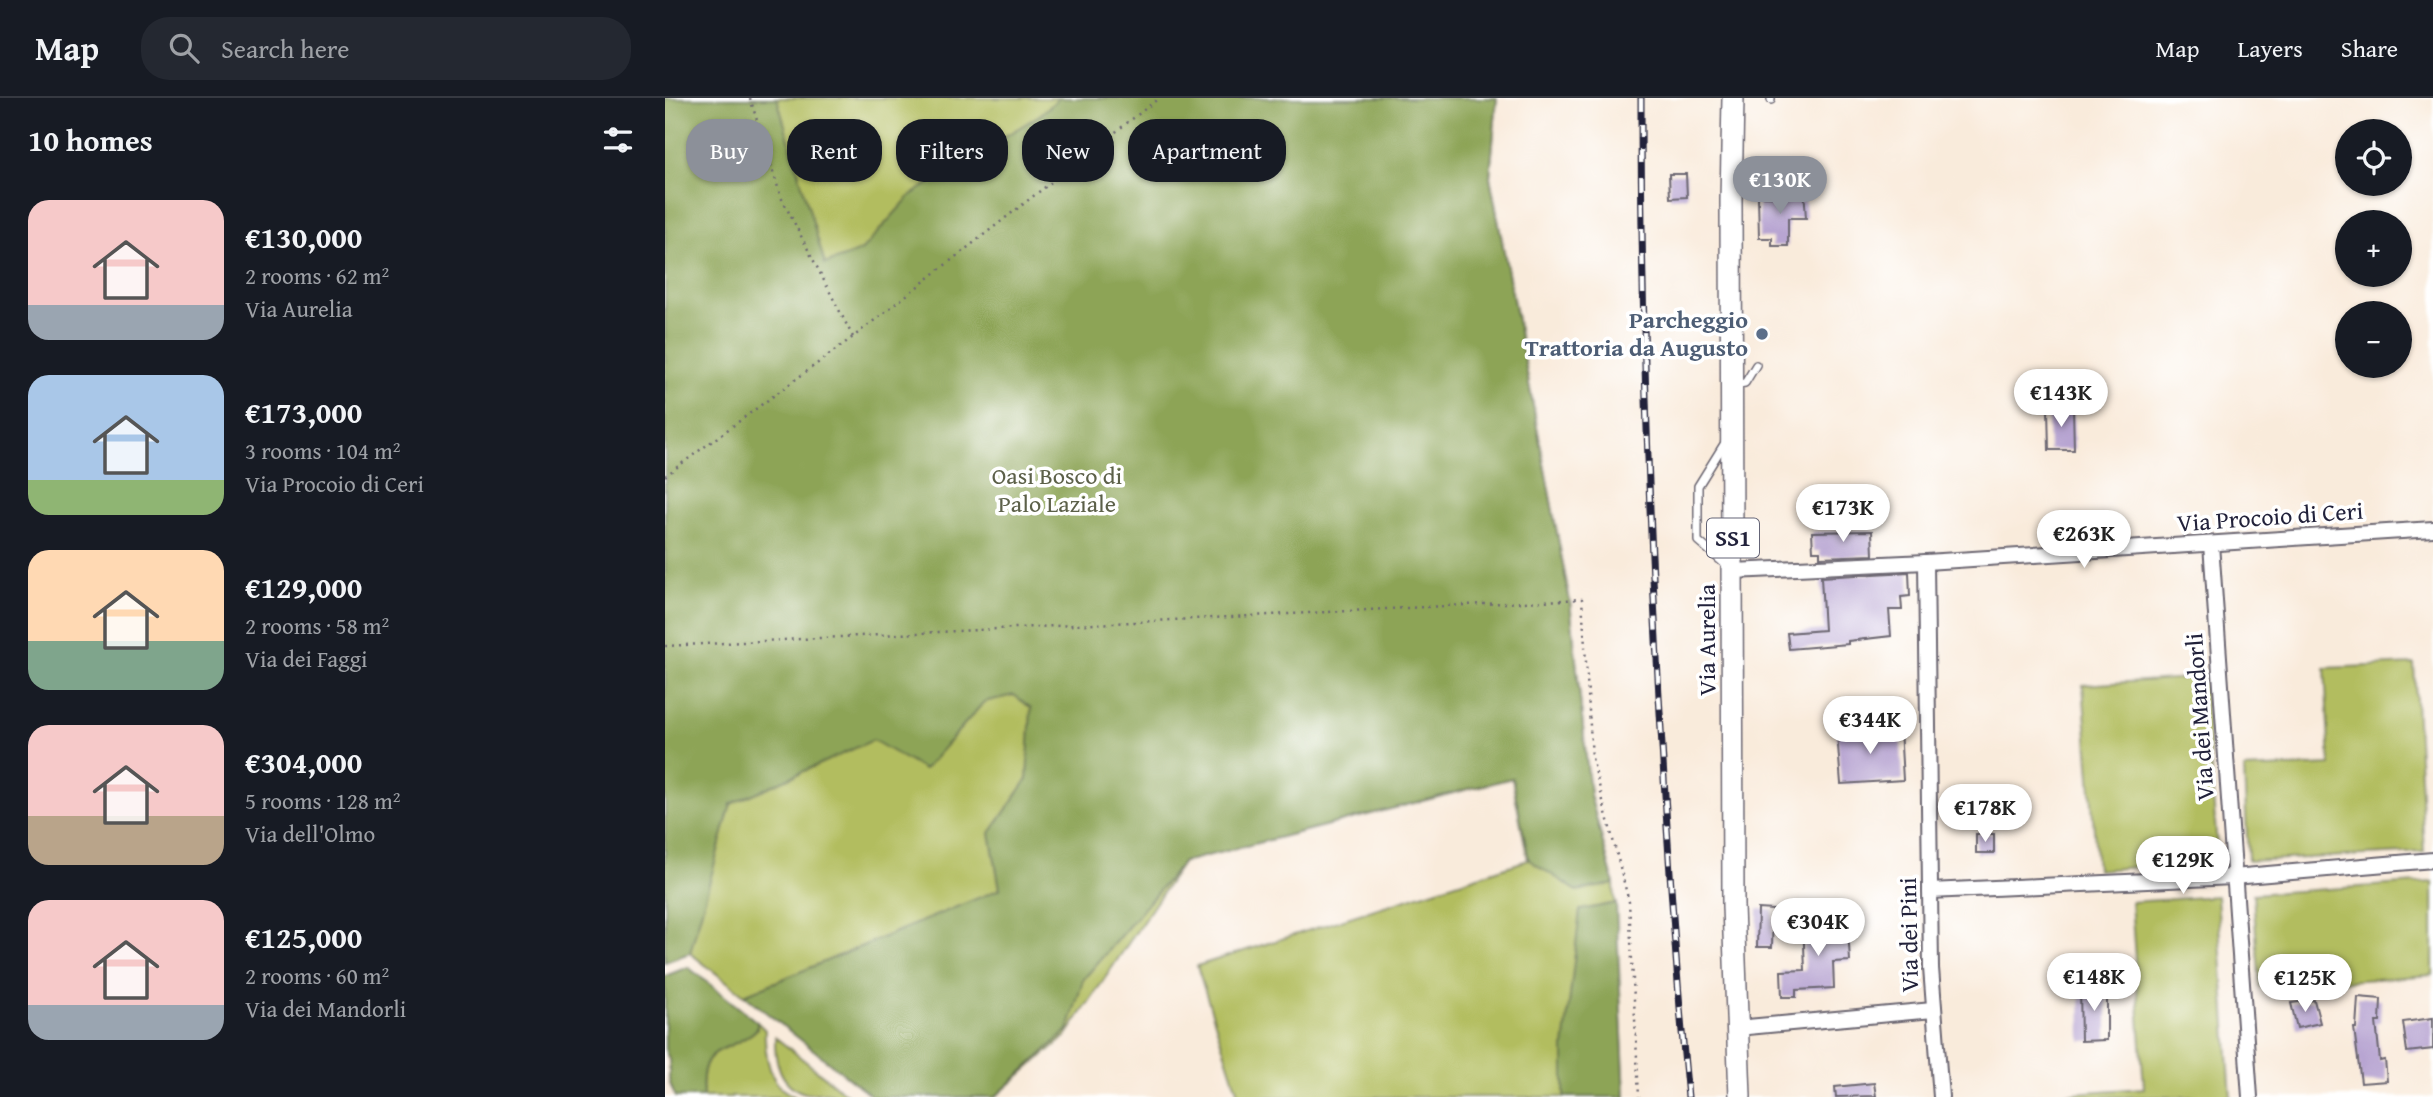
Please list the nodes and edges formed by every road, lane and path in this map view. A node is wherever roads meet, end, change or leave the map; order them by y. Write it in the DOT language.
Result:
graph roads {
  1 [pos="750,98"];
  2 [pos="1159,98"];
  3 [pos="1721,98"];
  4 [pos="1733,98"];
  5 [pos="1731,201"];
  6 [pos="853,337"];
  7 [pos="1756,365"];
  8 [pos="1732,385"];
  9 [pos="1732,432"];
  10 [pos="665,475"];
  11 [pos="2433,529"];
  12 [pos="2211,544"];
  13 [pos="1926,562"];
  14 [pos="1733,572"];
  15 [pos="665,646"];
  16 [pos="2433,860"];
  17 [pos="2233,877"];
  18 [pos="1930,891"];
  19 [pos="1933,1010"];
  20 [pos="1737,1028"];
  21 [pos="1639,1097"];
  22 [pos="1740,1097"];
  23 [pos="1941,1097"];
  24 [pos="2250,1097"];
  1 -- 6 [label="path"];
  2 -- 6 [label="path"];
  3 -- 5 [label="main road"];
  4 -- 5 [label="main road, Via Aurelia / SS1"];
  5 -- 8 [label="main road, Via Aurelia / SS1"];
  6 -- 10 [label="path"];
  7 -- 8 [label="lane"];
  8 -- 9 [label="main road, Via Aurelia / SS1"];
  9 -- 14 [label="main road, Via Aurelia / SS1"];
  9 -- 14 [label="lane"];
  11 -- 12 [label="street, Via Procoio di Ceri"];
  12 -- 13 [label="street, Via Procoio di Ceri"];
  12 -- 17 [label="street, Via dei Mandorli"];
  13 -- 14 [label="street, Via Procoio di Ceri"];
  13 -- 18 [label="street, Via dei Pini"];
  14 -- 20 [label="main road, Via Aurelia / SS1"];
  15 -- 21 [label="path"];
  16 -- 17 [label="street"];
  17 -- 18 [label="street"];
  17 -- 24 [label="street, Via dei Mandorli"];
  18 -- 19 [label="street, Via dei Pini"];
  19 -- 20 [label="street"];
  19 -- 23 [label="street, Via dei Pini"];
  20 -- 22 [label="main road, Via Aurelia / SS1"];
}
